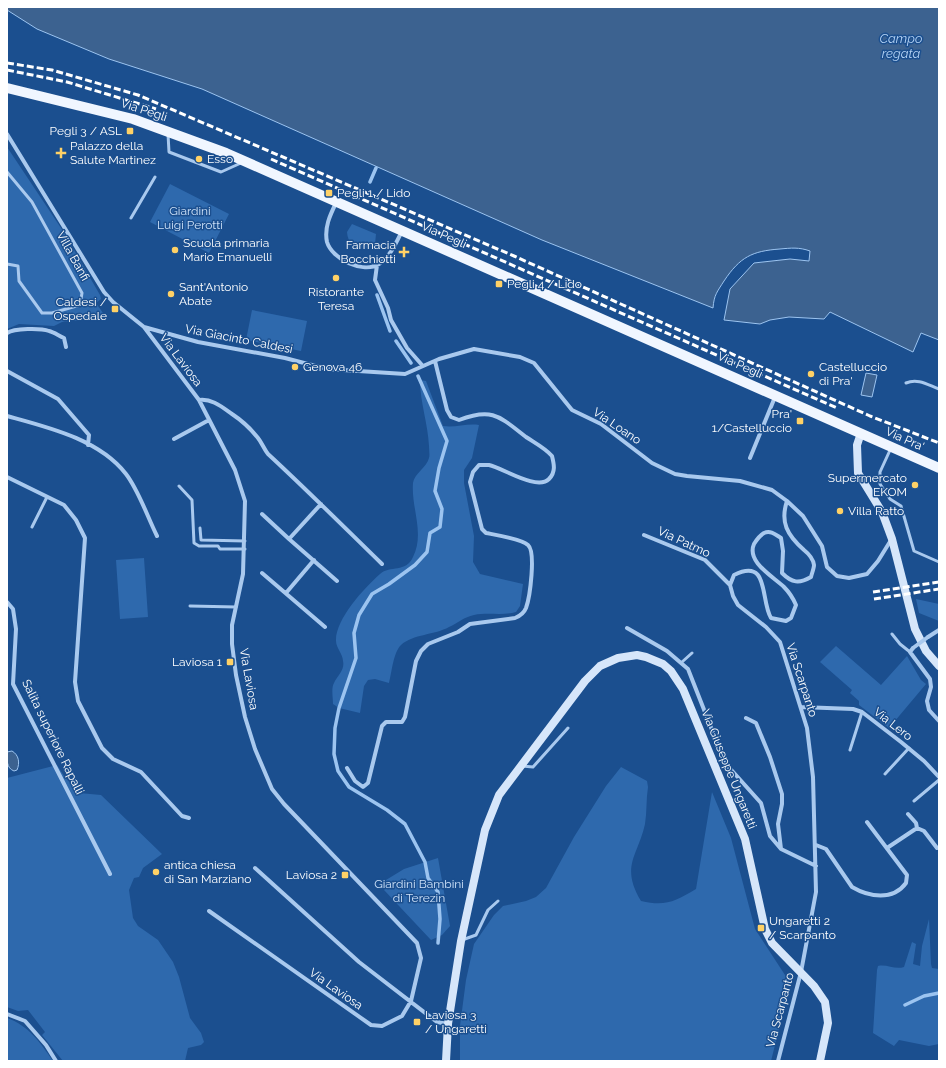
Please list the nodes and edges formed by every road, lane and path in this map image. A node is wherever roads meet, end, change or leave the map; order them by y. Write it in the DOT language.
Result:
graph roads {
  1 [pos="7,88"];
  2 [pos="167,132"];
  3 [pos="7,134"];
  4 [pos="244,161"];
  5 [pos="7,172"];
  6 [pos="155,177"];
  7 [pos="336,202"];
  8 [pos="131,218"];
  9 [pos="402,231"];
  10 [pos="7,264"];
  11 [pos="377,265"];
  12 [pos="144,327"];
  13 [pos="7,333"];
  14 [pos="66,347"];
  15 [pos="435,361"];
  16 [pos="422,365"];
  17 [pos="7,371"];
  18 [pos="906,383"];
  19 [pos="939,389"];
  20 [pos="776,395"];
  21 [pos="199,400"];
  22 [pos="7,416"];
  23 [pos="209,420"];
  24 [pos="860,433"];
  25 [pos="174,439"];
  26 [pos="88,445"];
  27 [pos="891,447"];
  28 [pos="750,458"];
  29 [pos="939,468"];
  30 [pos="7,477"];
  31 [pos="179,486"];
  32 [pos="47,497"];
  33 [pos="787,501"];
  34 [pos="321,504"];
  35 [pos="262,514"];
  36 [pos="32,527"];
  37 [pos="200,528"];
  38 [pos="644,535"];
  39 [pos="157,536"];
  40 [pos="289,539"];
  41 [pos="892,539"];
  42 [pos="245,541"];
  43 [pos="245,548"];
  44 [pos="314,560"];
  45 [pos="939,562"];
  46 [pos="382,564"];
  47 [pos="262,573"];
  48 [pos="337,581"];
  49 [pos="730,585"];
  50 [pos="286,593"];
  51 [pos="7,602"];
  52 [pos="190,606"];
  53 [pos="236,607"];
  54 [pos="325,627"];
  55 [pos="627,628"];
  56 [pos="939,630"];
  57 [pos="892,634"];
  58 [pos="912,650"];
  59 [pos="692,653"];
  60 [pos="682,662"];
  61 [pos="939,666"];
  62 [pos="801,707"];
  63 [pos="862,712"];
  64 [pos="746,718"];
  65 [pos="939,721"];
  66 [pos="568,728"];
  67 [pos="909,748"];
  68 [pos="850,750"];
  69 [pos="520,766"];
  70 [pos="347,768"];
  71 [pos="885,774"];
  72 [pos="939,779"];
  73 [pos="914,801"];
  74 [pos="908,814"];
  75 [pos="189,818"];
  76 [pos="867,822"];
  77 [pos="917,828"];
  78 [pos="816,845"];
  79 [pos="887,848"];
  80 [pos="937,848"];
  81 [pos="781,849"];
  82 [pos="816,866"];
  83 [pos="255,868"];
  84 [pos="110,874"];
  85 [pos="498,900"];
  86 [pos="209,911"];
  87 [pos="461,941"];
  88 [pos="801,972"];
  89 [pos="411,1001"];
  90 [pos="7,1014"];
  91 [pos="448,1024"];
  92 [pos="56,1061"];
  93 [pos="446,1061"];
  94 [pos="778,1061"];
  95 [pos="820,1061"];
  1 -- 2 [label="main road, Via Pegli"];
  2 -- 4 [label="main road, Via Pegli"];
  2 -- 4 [label="lane"];
  3 -- 12 [label="street, Via Giacinto Caldesi"];
  4 -- 7 [label="main road, Via Pegli"];
  5 -- 10 [label="lane, Villa Banfi"];
  6 -- 8 [label="lane"];
  7 -- 9 [label="main road, Via Pegli"];
  7 -- 11 [label="street"];
  9 -- 11 [label="street"];
  9 -- 20 [label="main road, Via Pegli"];
  11 -- 16 [label="street"];
  12 -- 16 [label="street, Via Giacinto Caldesi"];
  12 -- 21 [label="street, Via Laviosa"];
  13 -- 14 [label="street"];
  15 -- 16 [label="street, Via Loano"];
  15 -- 33 [label="street, Via Loano"];
  15 -- 70 [label="street"];
  17 -- 26 [label="street"];
  18 -- 19 [label="lane"];
  20 -- 24 [label="main road, Via Pegli"];
  20 -- 28 [label="street"];
  21 -- 23 [label="street, Via Laviosa"];
  21 -- 34 [label="street"];
  22 -- 26 [label="street"];
  23 -- 25 [label="street"];
  23 -- 42 [label="street, Via Laviosa"];
  24 -- 27 [label="main road, Via Pra'"];
  24 -- 41 [label="street"];
  26 -- 39 [label="street"];
  27 -- 29 [label="main road, Via Pra'"];
  27 -- 45 [label="lane"];
  30 -- 32 [label="street"];
  31 -- 43 [label="lane"];
  32 -- 36 [label="lane"];
  32 -- 75 [label="street"];
  33 -- 41 [label="street, Via Loano"];
  33 -- 49 [label="street"];
  34 -- 40 [label="street"];
  34 -- 46 [label="street"];
  35 -- 40 [label="street"];
  37 -- 42 [label="lane"];
  38 -- 49 [label="street, Via Patmo"];
  40 -- 44 [label="street"];
  41 -- 61 [label="street"];
  42 -- 43 [label="street, Via Laviosa"];
  43 -- 53 [label="street, Via Laviosa"];
  44 -- 48 [label="street"];
  44 -- 50 [label="street"];
  47 -- 50 [label="street"];
  49 -- 62 [label="street, Via Scarpanto"];
  50 -- 54 [label="street"];
  51 -- 84 [label="street, Salita superiore Rapalli"];
  52 -- 53 [label="lane"];
  53 -- 89 [label="street, Via Laviosa"];
  55 -- 60 [label="street"];
  56 -- 58 [label="street, bridge"];
  57 -- 58 [label="lane"];
  58 -- 65 [label="street"];
  59 -- 60 [label="lane"];
  60 -- 81 [label="street"];
  62 -- 63 [label="street, Via Lero"];
  62 -- 78 [label="street, Via Scarpanto"];
  63 -- 67 [label="street, Via Lero"];
  63 -- 68 [label="lane"];
  64 -- 81 [label="street"];
  66 -- 69 [label="lane"];
  67 -- 71 [label="lane"];
  67 -- 72 [label="street, Via Lero"];
  69 -- 87 [label="street, Via Giuseppe Ungaretti"];
  69 -- 88 [label="street, Via Giuseppe Ungaretti"];
  72 -- 73 [label="lane"];
  74 -- 77 [label="street"];
  76 -- 79 [label="street"];
  77 -- 79 [label="street"];
  77 -- 80 [label="street"];
  78 -- 79 [label="street"];
  78 -- 82 [label="street, Via Scarpanto"];
  81 -- 82 [label="street"];
  82 -- 88 [label="street, Via Scarpanto"];
  83 -- 89 [label="street"];
  85 -- 87 [label="lane"];
  86 -- 89 [label="street, Via Laviosa"];
  87 -- 91 [label="street, Via Giuseppe Ungaretti"];
  88 -- 94 [label="street, Via Scarpanto"];
  88 -- 95 [label="street, Via Giuseppe Ungaretti"];
  89 -- 91 [label="street"];
  90 -- 92 [label="street"];
  91 -- 93 [label="street, Via Giuseppe Ungaretti"];
}
